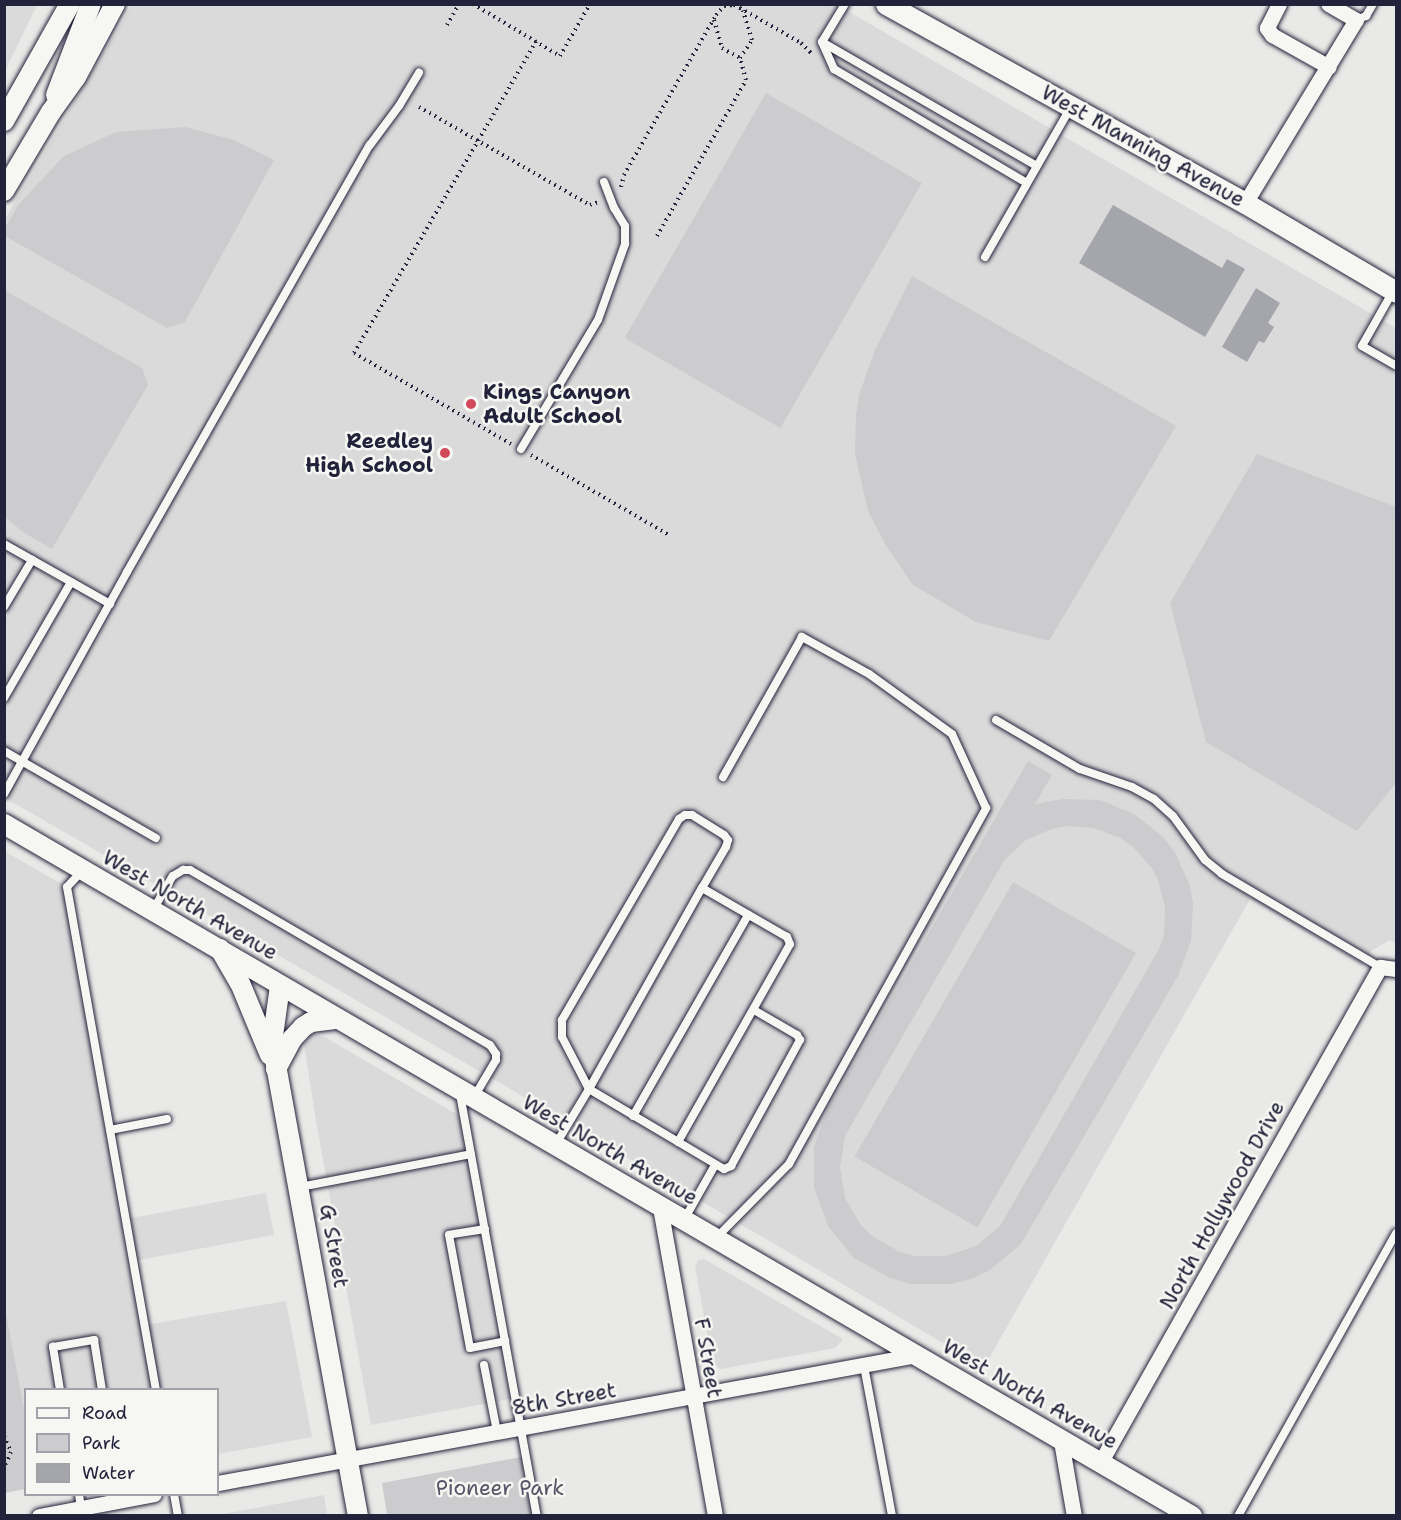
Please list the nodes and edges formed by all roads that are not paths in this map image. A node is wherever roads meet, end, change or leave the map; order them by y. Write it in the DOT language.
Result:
graph roads {
  1 [pos="70,4"];
  2 [pos="91,4"];
  3 [pos="115,4"];
  4 [pos="844,4"];
  5 [pos="886,4"];
  6 [pos="1279,4"];
  7 [pos="1328,4"];
  8 [pos="1373,4"];
  9 [pos="1356,20"];
  10 [pos="822,42"];
  11 [pos="1329,67"];
  12 [pos="419,73"];
  13 [pos="1071,106"];
  14 [pos="51,112"];
  15 [pos="4,121"];
  16 [pos="1037,166"];
  17 [pos="604,182"];
  18 [pos="1027,183"];
  19 [pos="4,191"];
  20 [pos="1245,204"];
  21 [pos="985,257"];
  22 [pos="1396,289"];
  23 [pos="1396,366"];
  24 [pos="521,449"];
  25 [pos="4,544"];
  26 [pos="32,560"];
  27 [pos="71,582"];
  28 [pos="110,604"];
  29 [pos="4,607"];
  30 [pos="4,698"];
  31 [pos="996,720"];
  32 [pos="4,750"];
  33 [pos="21,760"];
  34 [pos="723,777"];
  35 [pos="4,794"];
  36 [pos="4,825"];
  37 [pos="156,838"];
  38 [pos="83,870"];
  39 [pos="702,888"];
  40 [pos="153,910"];
  41 [pos="748,915"];
  42 [pos="220,949"];
  43 [pos="1380,967"];
  44 [pos="1396,969"];
  45 [pos="280,986"];
  46 [pos="754,1010"];
  47 [pos="338,1019"];
  48 [pos="276,1069"];
  49 [pos="589,1089"];
  50 [pos="466,1094"];
  51 [pos="633,1116"];
  52 [pos="167,1119"];
  53 [pos="110,1130"];
  54 [pos="678,1142"];
  55 [pos="555,1146"];
  56 [pos="471,1154"];
  57 [pos="715,1165"];
  58 [pos="300,1187"];
  59 [pos="660,1207"];
  60 [pos="683,1221"];
  61 [pos="485,1228"];
  62 [pos="1396,1233"];
  63 [pos="715,1239"];
  64 [pos="505,1341"];
  65 [pos="917,1355"];
  66 [pos="484,1365"];
  67 [pos="864,1366"];
  68 [pos="60,1388"];
  69 [pos="102,1388"];
  70 [pos="156,1388"];
  71 [pos="694,1396"];
  72 [pos="521,1428"];
  73 [pos="497,1432"];
  74 [pos="1061,1440"];
  75 [pos="348,1458"];
  76 [pos="1100,1463"];
  77 [pos="219,1483"];
  78 [pos="174,1496"];
  79 [pos="121,1497"];
  80 [pos="80,1501"];
  81 [pos="39,1515"];
  82 [pos="178,1515"];
  83 [pos="358,1515"];
  84 [pos="537,1515"];
  85 [pos="715,1515"];
  86 [pos="892,1515"];
  87 [pos="1074,1515"];
  88 [pos="1192,1515"];
  89 [pos="1238,1515"];
  1 -- 15 [label="street"];
  2 -- 14 [label="street"];
  3 -- 14 [label="street"];
  4 -- 10 [label="lane"];
  5 -- 13 [label="main road, West Manning Avenue"];
  6 -- 11 [label="street"];
  7 -- 9 [label="street"];
  8 -- 9 [label="lane"];
  9 -- 11 [label="street"];
  10 -- 16 [label="lane"];
  10 -- 18 [label="lane"];
  11 -- 20 [label="street"];
  12 -- 28 [label="lane"];
  13 -- 16 [label="lane"];
  13 -- 20 [label="main road, West Manning Avenue"];
  14 -- 19 [label="street"];
  16 -- 18 [label="lane"];
  17 -- 24 [label="lane"];
  18 -- 21 [label="lane"];
  20 -- 22 [label="main road, West Manning Avenue"];
  22 -- 23 [label="lane"];
  25 -- 26 [label="lane"];
  26 -- 27 [label="lane"];
  26 -- 29 [label="lane"];
  27 -- 28 [label="lane"];
  27 -- 30 [label="lane"];
  28 -- 33 [label="lane"];
  31 -- 43 [label="lane"];
  32 -- 33 [label="lane"];
  33 -- 35 [label="lane"];
  33 -- 37 [label="lane"];
  34 -- 63 [label="lane"];
  36 -- 38 [label="street, West North Avenue"];
  38 -- 40 [label="street, West North Avenue"];
  38 -- 53 [label="lane"];
  39 -- 41 [label="lane"];
  39 -- 49 [label="lane"];
  39 -- 49 [label="lane"];
  40 -- 42 [label="street, West North Avenue"];
  40 -- 50 [label="lane"];
  41 -- 46 [label="lane"];
  41 -- 51 [label="lane"];
  42 -- 45 [label="street, West North Avenue"];
  42 -- 48 [label="street"];
  43 -- 44 [label="street"];
  43 -- 76 [label="street, North Hollywood Drive"];
  45 -- 47 [label="street, West North Avenue"];
  45 -- 48 [label="street, G Street"];
  46 -- 54 [label="lane"];
  46 -- 57 [label="lane"];
  47 -- 48 [label="street"];
  47 -- 50 [label="street, West North Avenue"];
  48 -- 58 [label="street, G Street"];
  49 -- 51 [label="lane"];
  49 -- 55 [label="lane"];
  50 -- 55 [label="street, West North Avenue"];
  50 -- 56 [label="lane"];
  51 -- 54 [label="lane"];
  52 -- 53 [label="lane"];
  53 -- 70 [label="lane"];
  54 -- 57 [label="lane"];
  55 -- 59 [label="street, West North Avenue"];
  56 -- 58 [label="lane"];
  56 -- 61 [label="lane"];
  57 -- 60 [label="lane"];
  58 -- 75 [label="street, G Street"];
  59 -- 60 [label="street, West North Avenue"];
  59 -- 71 [label="street, F Street"];
  60 -- 63 [label="street, West North Avenue"];
  61 -- 64 [label="lane"];
  61 -- 64 [label="lane"];
  62 -- 89 [label="lane"];
  63 -- 65 [label="street, West North Avenue"];
  64 -- 72 [label="lane"];
  65 -- 67 [label="street, 8th Street"];
  65 -- 74 [label="street, West North Avenue"];
  66 -- 73 [label="lane"];
  67 -- 71 [label="street, 8th Street"];
  67 -- 86 [label="lane"];
  68 -- 69 [label="lane"];
  71 -- 72 [label="street, 8th Street"];
  71 -- 85 [label="street, F Street"];
  72 -- 73 [label="street, 8th Street"];
  72 -- 84 [label="lane"];
  73 -- 75 [label="street, 8th Street"];
  74 -- 76 [label="street, West North Avenue"];
  74 -- 87 [label="street"];
  75 -- 77 [label="street, 8th Street"];
  75 -- 83 [label="street, G Street"];
  76 -- 88 [label="street, West North Avenue"];
  78 -- 82 [label="lane"];
  79 -- 80 [label="street"];
  80 -- 81 [label="street"];
}
